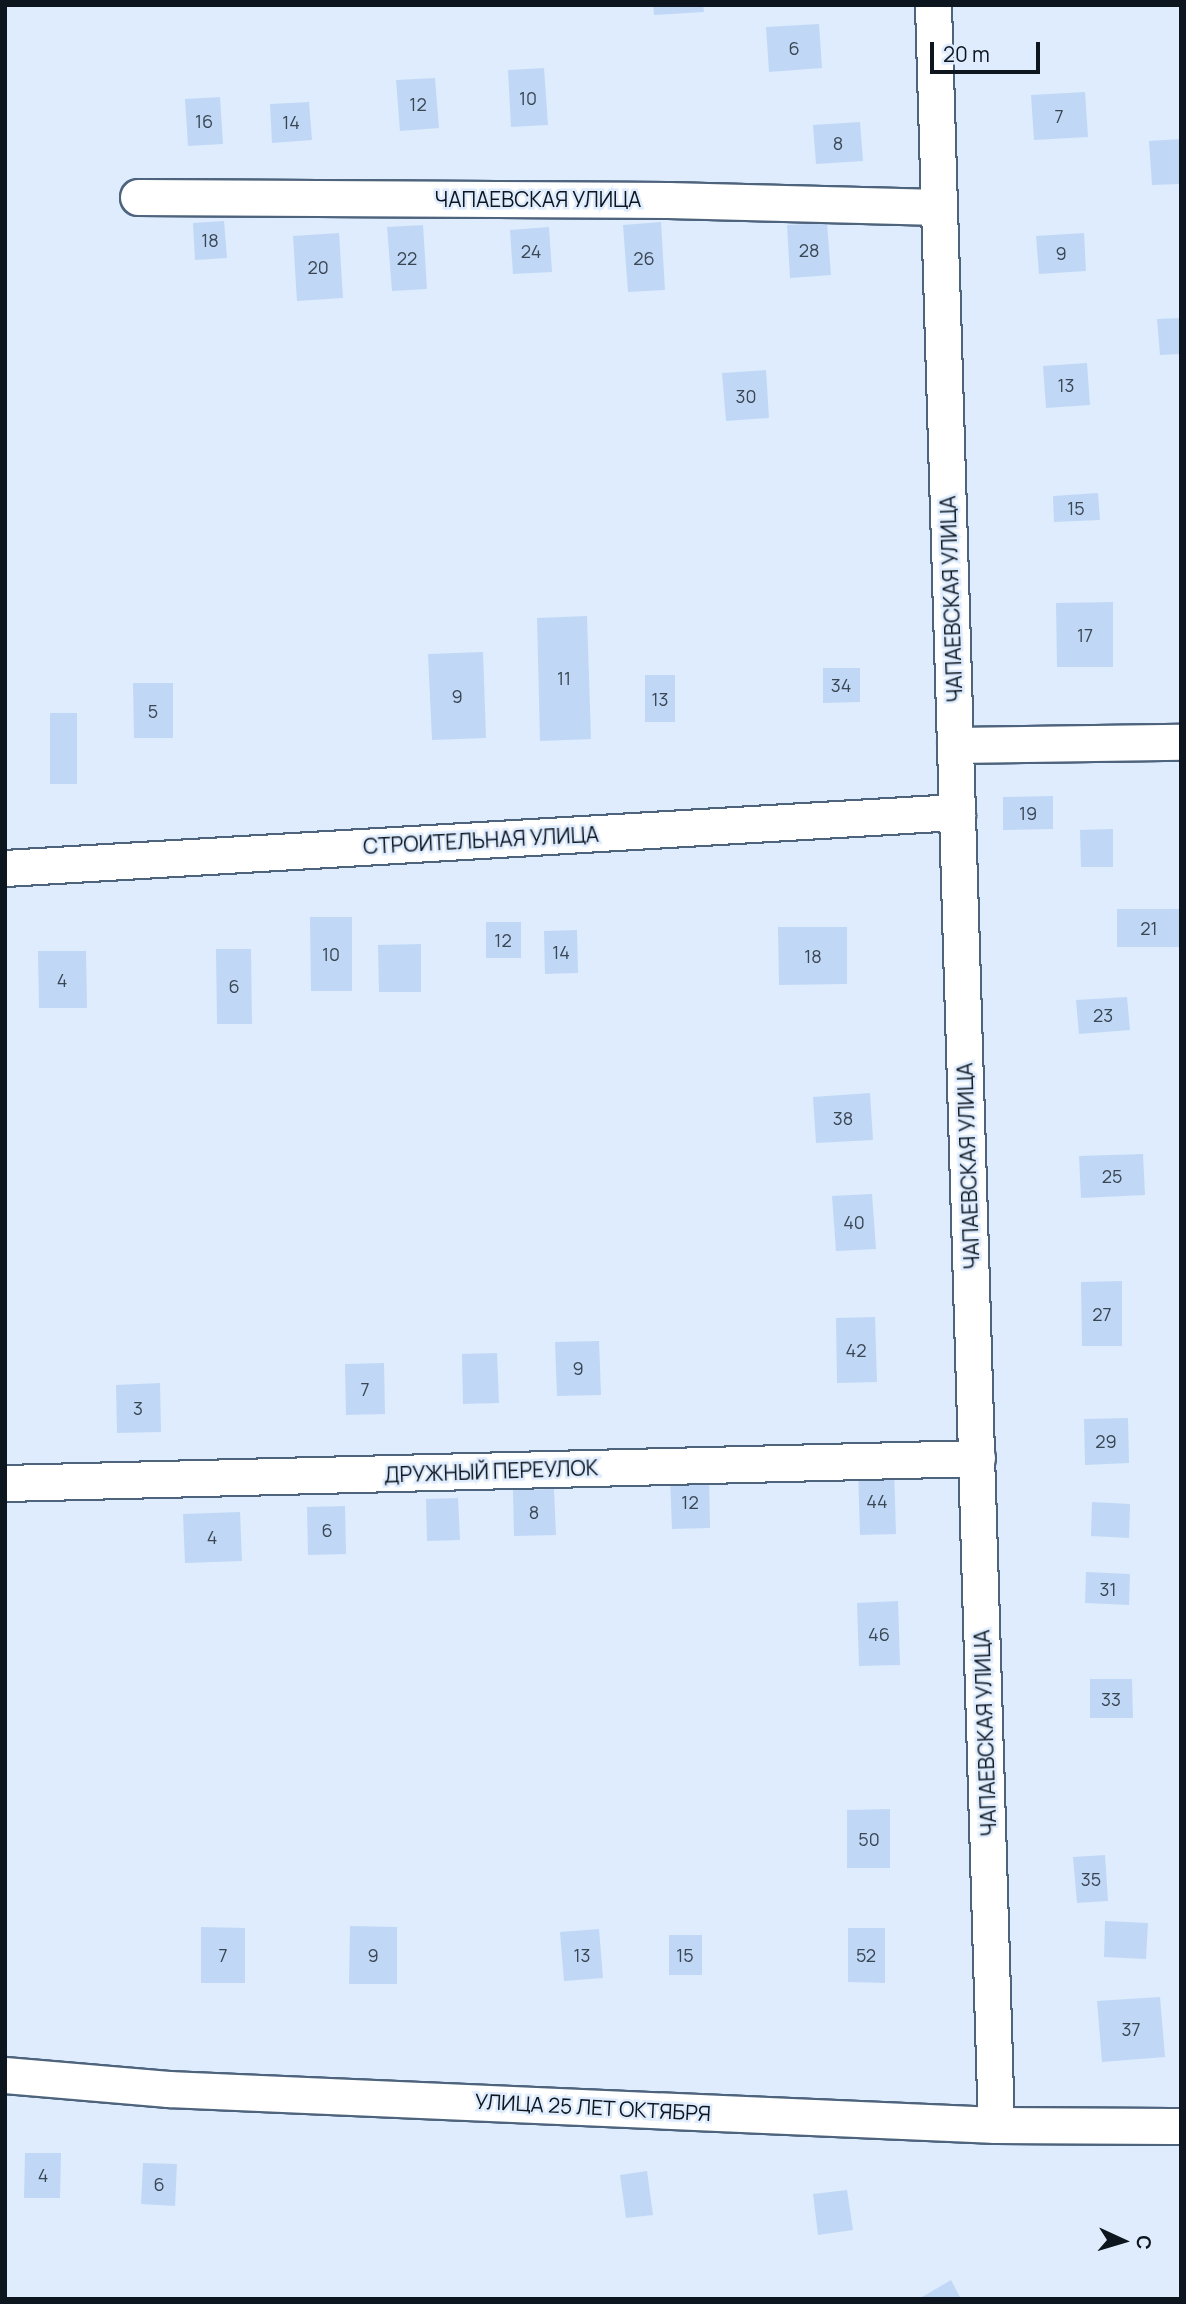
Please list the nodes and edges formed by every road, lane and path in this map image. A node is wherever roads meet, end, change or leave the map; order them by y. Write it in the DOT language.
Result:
graph roads {
  1 [pos="933,5"];
  2 [pos="138,197"];
  3 [pos="939,207"];
  4 [pos="1181,742"];
  5 [pos="955,745"];
  6 [pos="957,812"];
  7 [pos="5,867"];
  8 [pos="977,1458"];
  9 [pos="5,1483"];
  10 [pos="5,2075"];
  11 [pos="996,2125"];
  12 [pos="1181,2126"];
  1 -- 3 [label="street, ЧАПАЕВСКАЯ УЛИЦА"];
  2 -- 3 [label="street, ЧАПАЕВСКАЯ УЛИЦА"];
  3 -- 5 [label="street, ЧАПАЕВСКАЯ УЛИЦА"];
  4 -- 5 [label="street"];
  5 -- 6 [label="street, ЧАПАЕВСКАЯ УЛИЦА"];
  6 -- 7 [label="street, СТРОИТЕЛЬНАЯ УЛИЦА"];
  6 -- 8 [label="street, ЧАПАЕВСКАЯ УЛИЦА"];
  8 -- 9 [label="street, ДРУЖНЫЙ ПЕРЕУЛОК"];
  8 -- 11 [label="street, ЧАПАЕВСКАЯ УЛИЦА"];
  10 -- 11 [label="street, УЛИЦА 25 ЛЕТ ОКТЯБРЯ"];
  11 -- 12 [label="street, УЛИЦА 25 ЛЕТ ОКТЯБРЯ"];
}
